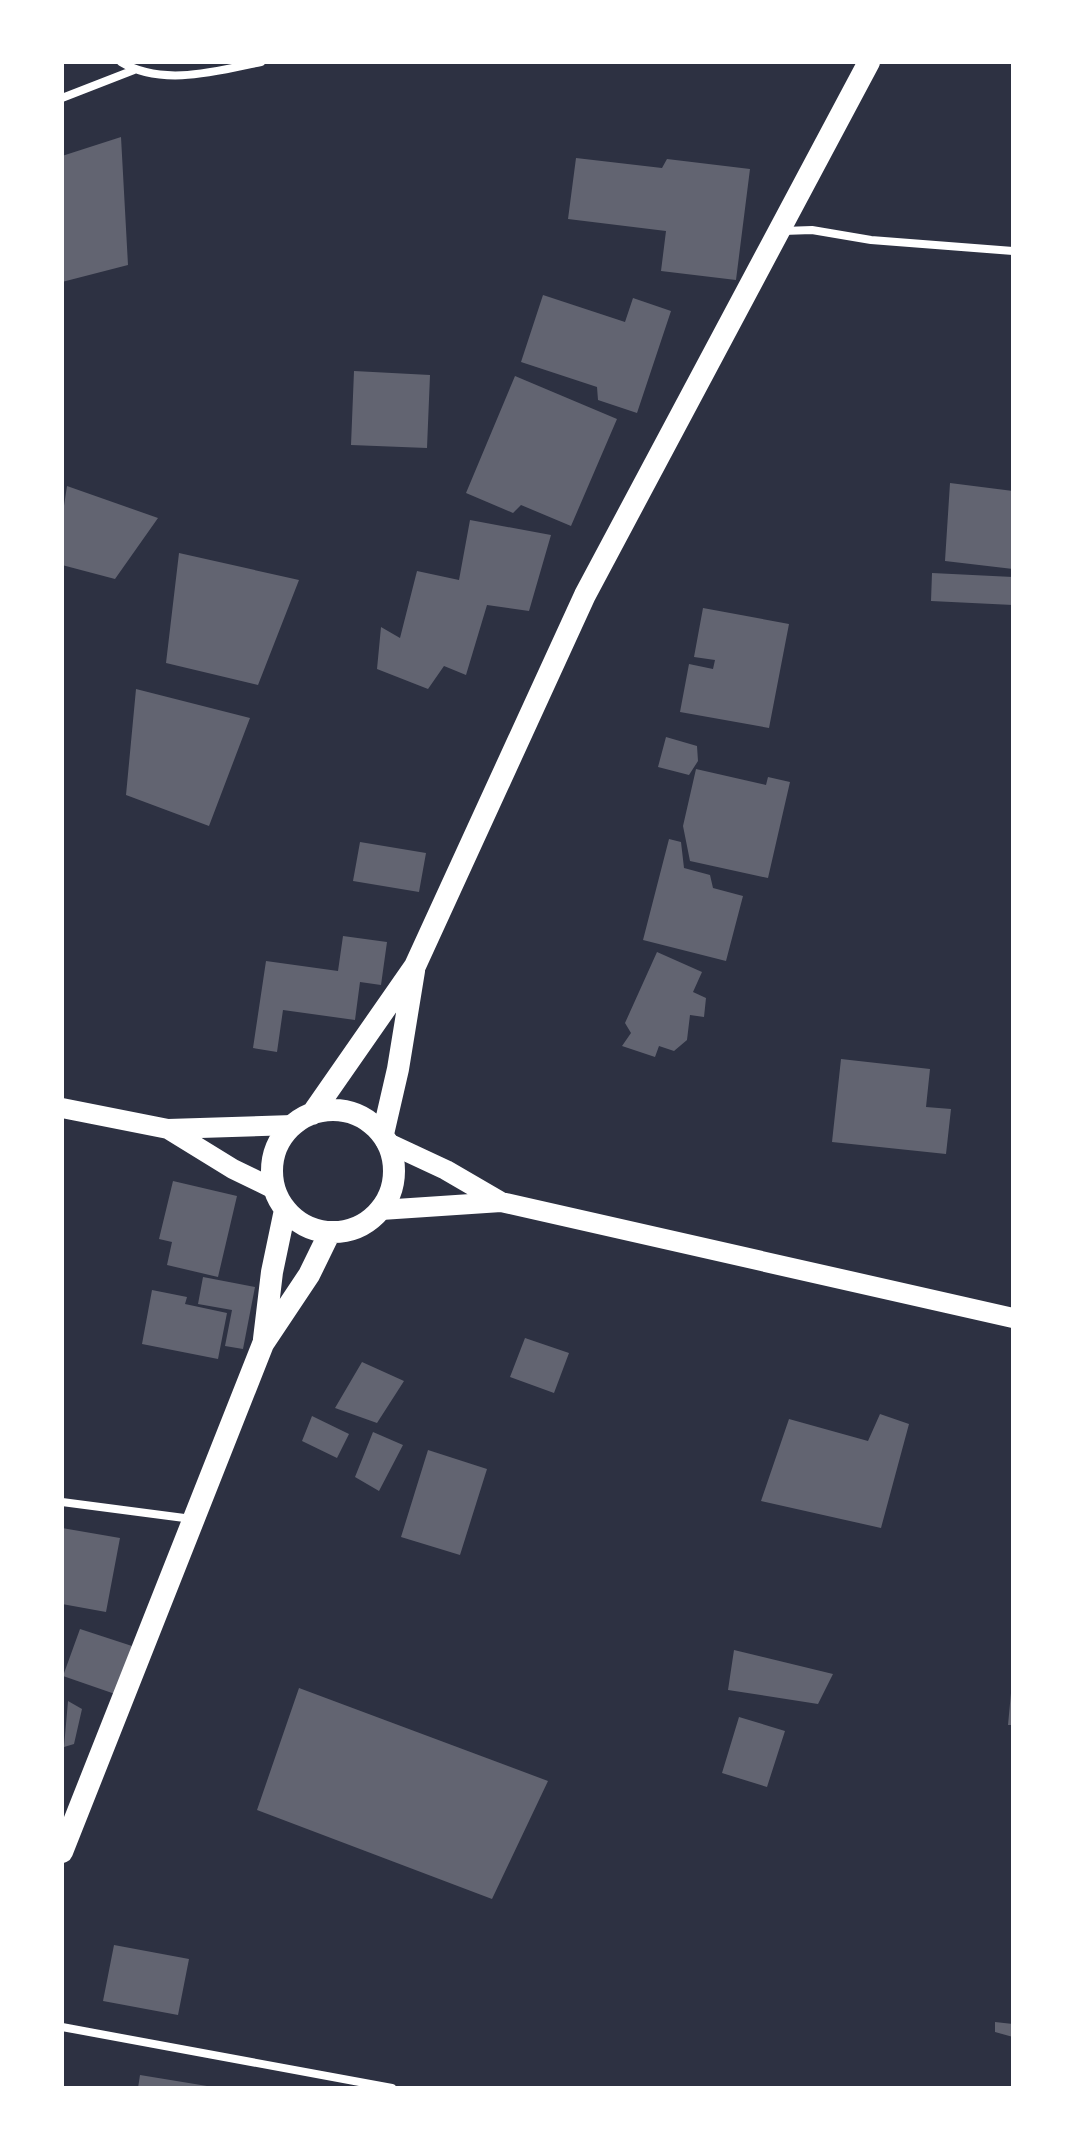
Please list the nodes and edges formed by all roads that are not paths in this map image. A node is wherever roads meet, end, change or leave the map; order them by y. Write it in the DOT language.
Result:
graph roads {
  1 [pos="121,62"];
  2 [pos="261,62"];
  3 [pos="865,63"];
  4 [pos="134,70"];
  5 [pos="62,98"];
  6 [pos="778,231"];
  7 [pos="1013,251"];
  8 [pos="415,966"];
  9 [pos="62,1108"];
  10 [pos="302,1119"];
  11 [pos="168,1129"];
  12 [pos="384,1138"];
  13 [pos="274,1189"];
  14 [pos="501,1202"];
  15 [pos="285,1210"];
  16 [pos="381,1210"];
  17 [pos="330,1232"];
  18 [pos="1013,1318"];
  19 [pos="263,1344"];
  20 [pos="62,1502"];
  21 [pos="193,1519"];
  22 [pos="62,1852"];
  23 [pos="62,2027"];
  24 [pos="392,2088"];
  1 -- 4 [label="street"];
  2 -- 4 [label="street"];
  3 -- 6 [label="highway"];
  4 -- 5 [label="street"];
  6 -- 7 [label="street"];
  6 -- 8 [label="highway"];
  8 -- 10 [label="highway"];
  8 -- 12 [label="highway"];
  9 -- 11 [label="main road"];
  10 -- 11 [label="main road"];
  10 -- 12 [label="highway"];
  10 -- 13 [label="highway"];
  11 -- 13 [label="main road"];
  12 -- 14 [label="main road"];
  12 -- 16 [label="highway"];
  13 -- 15 [label="highway"];
  14 -- 16 [label="main road"];
  14 -- 18 [label="main road"];
  15 -- 17 [label="highway"];
  15 -- 19 [label="highway"];
  16 -- 17 [label="highway"];
  17 -- 19 [label="highway"];
  19 -- 21 [label="highway"];
  20 -- 21 [label="street"];
  21 -- 22 [label="highway"];
  23 -- 24 [label="street"];
}
